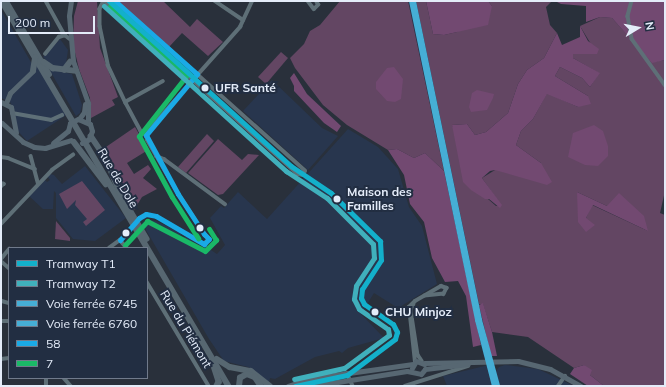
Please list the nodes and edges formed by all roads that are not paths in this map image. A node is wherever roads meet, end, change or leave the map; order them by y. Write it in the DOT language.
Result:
graph roads {
  1 [pos="2,1"];
  2 [pos="6,1"];
  3 [pos="46,1"];
  4 [pos="70,1"];
  5 [pos="99,1"];
  6 [pos="104,1"];
  7 [pos="115,1"];
  8 [pos="216,1"];
  9 [pos="252,1"];
  10 [pos="308,1"];
  11 [pos="316,1"];
  12 [pos="632,1"];
  13 [pos="100,9"];
  14 [pos="243,20"];
  15 [pos="68,38"];
  16 [pos="35,54"];
  17 [pos="45,54"];
  18 [pos="70,62"];
  19 [pos="64,70"];
  20 [pos="33,71"];
  21 [pos="74,71"];
  22 [pos="197,74"];
  23 [pos="192,79"];
  24 [pos="163,81"];
  25 [pos="665,85"];
  26 [pos="3,102"];
  27 [pos="125,102"];
  28 [pos="12,115"];
  29 [pos="62,115"];
  30 [pos="78,119"];
  31 [pos="88,122"];
  32 [pos="2,123"];
  33 [pos="68,131"];
  34 [pos="146,133"];
  35 [pos="18,137"];
  36 [pos="90,138"];
  37 [pos="72,141"];
  38 [pos="49,146"];
  39 [pos="73,155"];
  40 [pos="31,156"];
  41 [pos="156,156"];
  42 [pos="1,157"];
  43 [pos="35,169"];
  44 [pos="1,183"];
  45 [pos="38,183"];
  46 [pos="1,187"];
  47 [pos="120,192"];
  48 [pos="120,201"];
  49 [pos="225,204"];
  50 [pos="132,216"];
  51 [pos="1,224"];
  52 [pos="185,233"];
  53 [pos="204,234"];
  54 [pos="200,240"];
  55 [pos="110,247"];
  56 [pos="126,247"];
  57 [pos="8,251"];
  58 [pos="1,260"];
  59 [pos="148,284"];
  60 [pos="439,291"];
  61 [pos="418,300"];
  62 [pos="2,301"];
  63 [pos="8,303"];
  64 [pos="410,322"];
  65 [pos="414,325"];
  66 [pos="214,358"];
  67 [pos="484,361"];
  68 [pos="423,362"];
  69 [pos="414,363"];
  70 [pos="474,363"];
  71 [pos="425,369"];
  72 [pos="416,373"];
  73 [pos="347,374"];
  74 [pos="565,376"];
  75 [pos="416,382"];
  76 [pos="349,383"];
  77 [pos="288,385"];
  78 [pos="209,386"];
  79 [pos="217,386"];
  80 [pos="229,386"];
  81 [pos="233,386"];
  82 [pos="239,386"];
  83 [pos="261,386"];
  84 [pos="270,386"];
  85 [pos="313,386"];
  86 [pos="353,386"];
  87 [pos="405,386"];
  88 [pos="558,386"];
  89 [pos="581,386"];
  1 -- 16 [label="main road, Rue de Dole"];
  2 -- 16 [label="main road, Rue de Dole"];
  3 -- 15 [label="street"];
  4 -- 15 [label="street"];
  5 -- 13 [label="street"];
  6 -- 13 [label="street"];
  6 -- 23 [label="street"];
  7 -- 22 [label="street"];
  8 -- 14 [label="street"];
  9 -- 14 [label="street"];
  10 -- 11 [label="street"];
  12 -- 25 [label="street"];
  13 -- 27 [label="street"];
  14 -- 22 [label="street"];
  15 -- 17 [label="street"];
  15 -- 18 [label="street"];
  15 -- 21 [label="street"];
  16 -- 19 [label="main road"];
  16 -- 20 [label="main road"];
  16 -- 47 [label="main road, Rue de Dole"];
  16 -- 48 [label="main road, Rue de Dole"];
  18 -- 19 [label="main road"];
  18 -- 21 [label="street"];
  19 -- 21 [label="main road"];
  20 -- 26 [label="street"];
  21 -- 30 [label="street"];
  21 -- 31 [label="street"];
  22 -- 23 [label="street"];
  22 -- 23 [label="street"];
  23 -- 34 [label="street"];
  24 -- 27 [label="street"];
  26 -- 28 [label="street"];
  27 -- 34 [label="street"];
  28 -- 29 [label="street"];
  28 -- 32 [label="street"];
  28 -- 35 [label="street"];
  30 -- 31 [label="street"];
  30 -- 33 [label="street, bridge"];
  31 -- 36 [label="street"];
  32 -- 35 [label="street"];
  33 -- 37 [label="street"];
  33 -- 38 [label="street"];
  34 -- 41 [label="street"];
  35 -- 38 [label="street"];
  36 -- 37 [label="street, bridge"];
  36 -- 47 [label="main road"];
  37 -- 38 [label="street"];
  37 -- 48 [label="main road"];
  39 -- 45 [label="street"];
  40 -- 43 [label="street"];
  41 -- 49 [label="street"];
  41 -- 53 [label="street"];
  42 -- 43 [label="street"];
  43 -- 45 [label="street"];
  44 -- 46 [label="street"];
  45 -- 51 [label="street"];
  47 -- 50 [label="main road, Rue de Dole"];
  48 -- 50 [label="main road, Rue de Dole"];
  50 -- 66 [label="main road, Rue de Dole"];
  52 -- 54 [label="street"];
  53 -- 54 [label="street"];
  53 -- 54 [label="street"];
  55 -- 56 [label="street"];
  57 -- 58 [label="street"];
  59 -- 78 [label="street, Rue du Piémont"];
  60 -- 61 [label="street"];
  61 -- 64 [label="street"];
  61 -- 65 [label="street"];
  62 -- 63 [label="street"];
  64 -- 65 [label="street"];
  64 -- 69 [label="street"];
  65 -- 68 [label="street"];
  66 -- 79 [label="main road"];
  66 -- 80 [label="main road, Rue de Dole"];
  66 -- 81 [label="main road, Rue de Dole"];
  66 -- 84 [label="main road"];
  67 -- 68 [label="street"];
  67 -- 70 [label="street"];
  67 -- 74 [label="street"];
  68 -- 69 [label="street"];
  68 -- 71 [label="street"];
  69 -- 72 [label="street"];
  69 -- 73 [label="street"];
  70 -- 71 [label="street"];
  70 -- 75 [label="street"];
  71 -- 72 [label="street"];
  72 -- 75 [label="street"];
  72 -- 76 [label="street"];
  73 -- 76 [label="street"];
  73 -- 77 [label="street"];
  74 -- 88 [label="street"];
  74 -- 89 [label="street"];
  75 -- 87 [label="street"];
  76 -- 85 [label="street"];
  76 -- 86 [label="street"];
  82 -- 83 [label="main road"];
}
